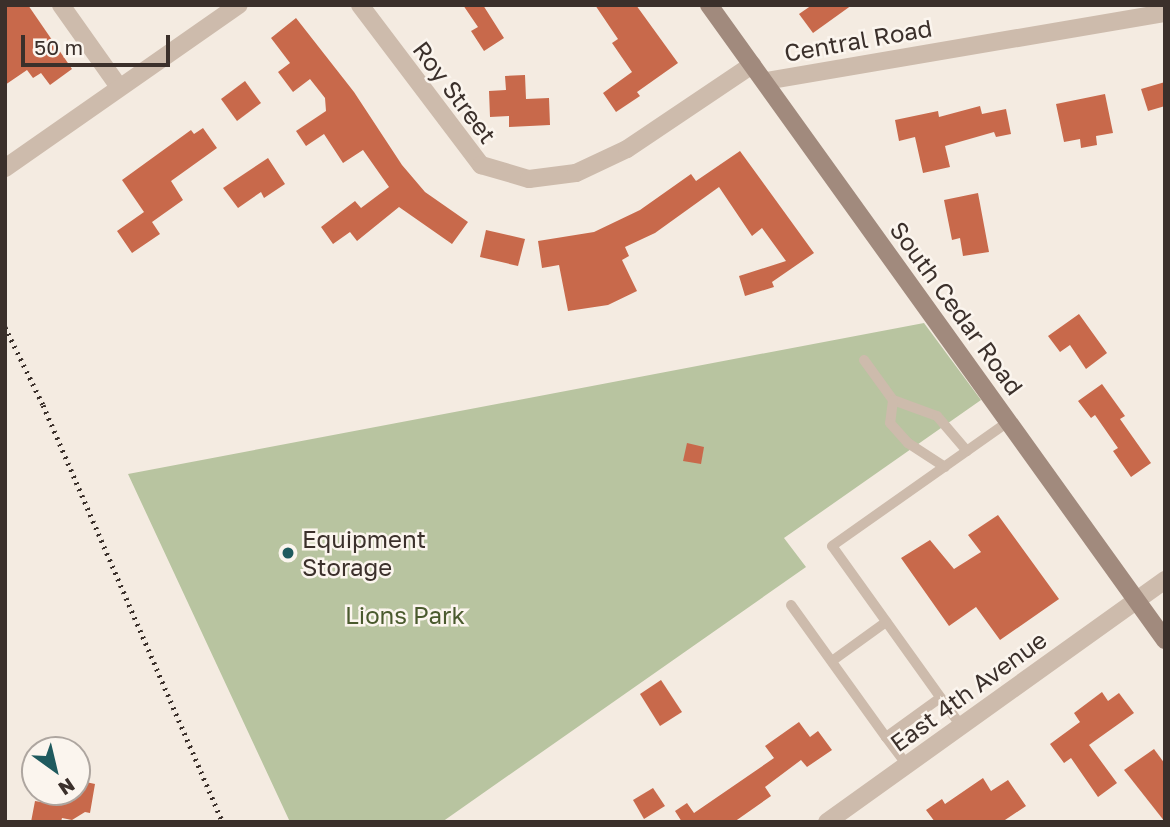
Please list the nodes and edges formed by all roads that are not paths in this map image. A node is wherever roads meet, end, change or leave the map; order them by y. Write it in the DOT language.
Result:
graph roads {
  1 [pos="61,5"];
  2 [pos="239,5"];
  3 [pos="360,5"];
  4 [pos="709,5"];
  5 [pos="1165,13"];
  6 [pos="752,65"];
  7 [pos="766,81"];
  8 [pos="119,87"];
  9 [pos="5,168"];
  10 [pos="864,360"];
  11 [pos="893,400"];
  12 [pos="1008,422"];
  13 [pos="967,451"];
  14 [pos="945,467"];
  15 [pos="1165,580"];
  16 [pos="1136,600"];
  17 [pos="791,605"];
  18 [pos="886,622"];
  19 [pos="1165,640"];
  20 [pos="832,661"];
  21 [pos="940,698"];
  22 [pos="961,726"];
  23 [pos="886,737"];
  24 [pos="907,765"];
  25 [pos="827,822"];
  1 -- 8 [label="street"];
  2 -- 8 [label="street"];
  3 -- 6 [label="street, Roy Street"];
  4 -- 6 [label="main road, South Cedar Road"];
  5 -- 7 [label="street, Central Road"];
  6 -- 7 [label="main road, South Cedar Road"];
  7 -- 12 [label="main road, South Cedar Road"];
  8 -- 9 [label="street"];
  10 -- 11 [label="lane"];
  11 -- 13 [label="lane"];
  11 -- 14 [label="lane"];
  12 -- 13 [label="lane"];
  12 -- 16 [label="main road, South Cedar Road"];
  13 -- 14 [label="lane"];
  14 -- 18 [label="lane"];
  15 -- 16 [label="street, East 4th Avenue"];
  16 -- 19 [label="main road, South Cedar Road"];
  16 -- 22 [label="street, East 4th Avenue"];
  17 -- 20 [label="lane"];
  18 -- 20 [label="lane"];
  18 -- 21 [label="lane"];
  20 -- 23 [label="lane"];
  21 -- 22 [label="lane"];
  21 -- 23 [label="lane"];
  22 -- 24 [label="street, East 4th Avenue"];
  23 -- 24 [label="lane"];
  24 -- 25 [label="street, East 4th Avenue"];
}
